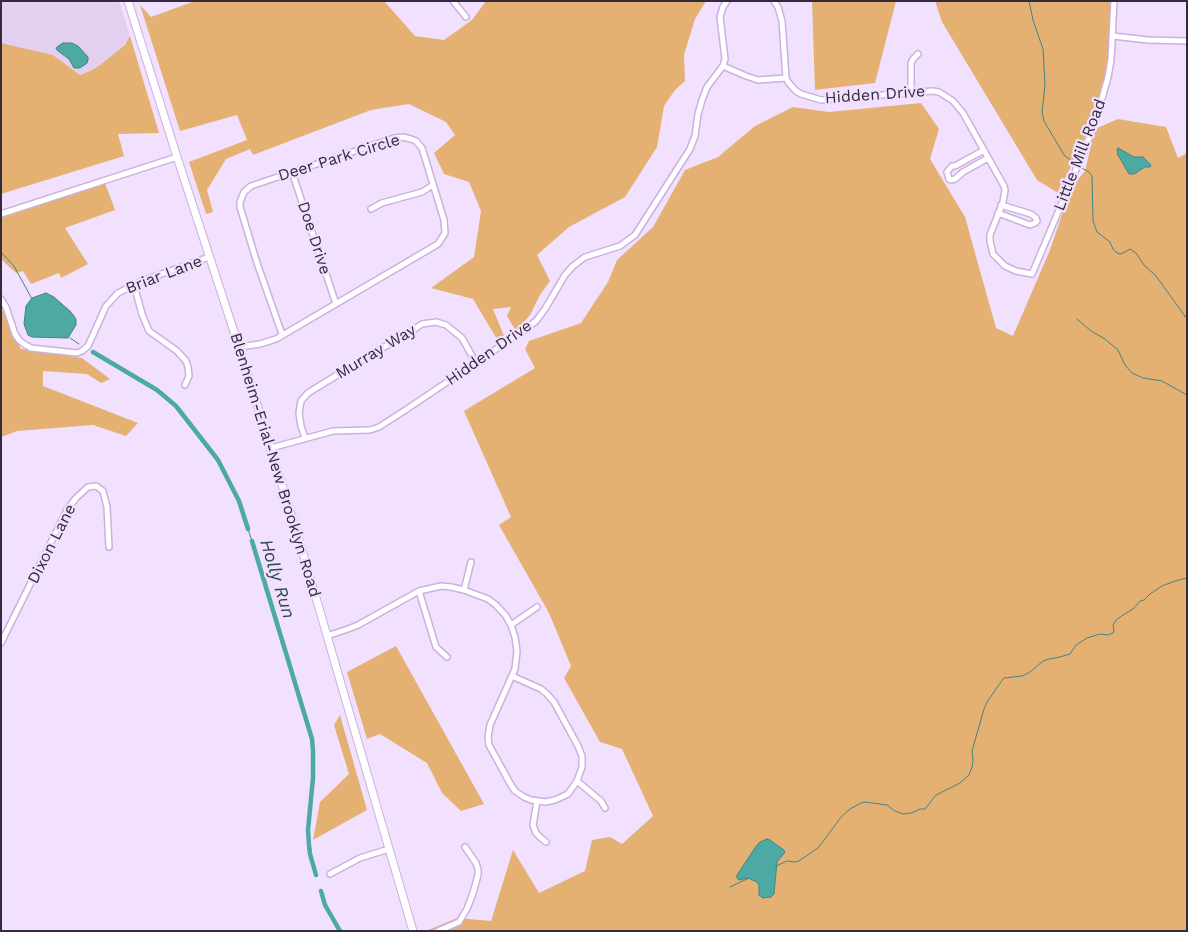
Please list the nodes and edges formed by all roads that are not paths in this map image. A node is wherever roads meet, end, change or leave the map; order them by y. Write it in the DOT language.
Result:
graph roads {
  1 [pos="128,1"];
  2 [pos="452,1"];
  3 [pos="727,1"];
  4 [pos="774,1"];
  5 [pos="1114,1"];
  6 [pos="466,17"];
  7 [pos="1113,36"];
  8 [pos="1187,41"];
  9 [pos="918,54"];
  10 [pos="723,66"];
  11 [pos="786,78"];
  12 [pos="910,93"];
  13 [pos="984,150"];
  14 [pos="177,157"];
  15 [pos="988,158"];
  16 [pos="292,172"];
  17 [pos="433,185"];
  18 [pos="1002,205"];
  19 [pos="371,209"];
  20 [pos="998,213"];
  21 [pos="1,214"];
  22 [pos="209,257"];
  23 [pos="1032,274"];
  24 [pos="134,285"];
  25 [pos="1,299"];
  26 [pos="336,304"];
  27 [pos="282,334"];
  28 [pos="239,347"];
  29 [pos="476,363"];
  30 [pos="185,385"];
  31 [pos="305,438"];
  32 [pos="271,448"];
  33 [pos="109,547"];
  34 [pos="471,562"];
  35 [pos="464,590"];
  36 [pos="419,591"];
  37 [pos="537,607"];
  38 [pos="511,625"];
  39 [pos="327,636"];
  40 [pos="1,643"];
  41 [pos="447,657"];
  42 [pos="512,676"];
  43 [pos="577,781"];
  44 [pos="537,801"];
  45 [pos="605,808"];
  46 [pos="546,842"];
  47 [pos="465,847"];
  48 [pos="389,849"];
  49 [pos="330,874"];
  50 [pos="413,931"];
  51 [pos="438,931"];
  1 -- 14 [label="main road, Blenheim-Erial-New Brooklyn Road"];
  2 -- 6 [label="street"];
  3 -- 10 [label="street"];
  4 -- 11 [label="street"];
  5 -- 7 [label="street, Little Mill Road"];
  7 -- 8 [label="street"];
  7 -- 23 [label="street, Little Mill Road"];
  9 -- 12 [label="street"];
  10 -- 11 [label="street"];
  10 -- 29 [label="street, Hidden Drive"];
  11 -- 12 [label="street, Hidden Drive"];
  12 -- 13 [label="street, Hidden Drive"];
  13 -- 15 [label="street, Hidden Drive"];
  13 -- 15 [label="street"];
  14 -- 21 [label="street"];
  14 -- 22 [label="main road, Blenheim-Erial-New Brooklyn Road"];
  15 -- 18 [label="street, Hidden Drive"];
  16 -- 17 [label="street, Deer Park Circle"];
  16 -- 26 [label="street, Doe Drive"];
  16 -- 27 [label="street, Deer Park Circle"];
  17 -- 19 [label="street"];
  17 -- 26 [label="street, Deer Park Circle"];
  18 -- 20 [label="street, Hidden Drive"];
  18 -- 20 [label="street"];
  20 -- 23 [label="street, Hidden Drive"];
  22 -- 24 [label="street, Briar Lane"];
  22 -- 28 [label="main road, Blenheim-Erial-New Brooklyn Road"];
  24 -- 25 [label="street, Briar Lane"];
  24 -- 30 [label="street"];
  26 -- 27 [label="street, Deer Park Circle"];
  27 -- 28 [label="street, Deer Park Circle"];
  28 -- 32 [label="main road, Blenheim-Erial-New Brooklyn Road"];
  29 -- 31 [label="street, Hidden Drive"];
  29 -- 31 [label="street, Murray Way"];
  31 -- 32 [label="street, Hidden Drive"];
  32 -- 39 [label="main road, Blenheim-Erial-New Brooklyn Road"];
  33 -- 40 [label="street, Dixon Lane"];
  34 -- 35 [label="street"];
  35 -- 36 [label="street"];
  35 -- 38 [label="street"];
  36 -- 39 [label="street"];
  36 -- 41 [label="street"];
  37 -- 38 [label="street"];
  38 -- 42 [label="street"];
  39 -- 48 [label="main road, Blenheim-Erial-New Brooklyn Road"];
  42 -- 43 [label="street"];
  42 -- 44 [label="street"];
  43 -- 44 [label="street"];
  43 -- 45 [label="street"];
  44 -- 46 [label="street"];
  47 -- 51 [label="street"];
  48 -- 49 [label="street"];
  48 -- 50 [label="main road, Blenheim-Erial-New Brooklyn Road"];
}
